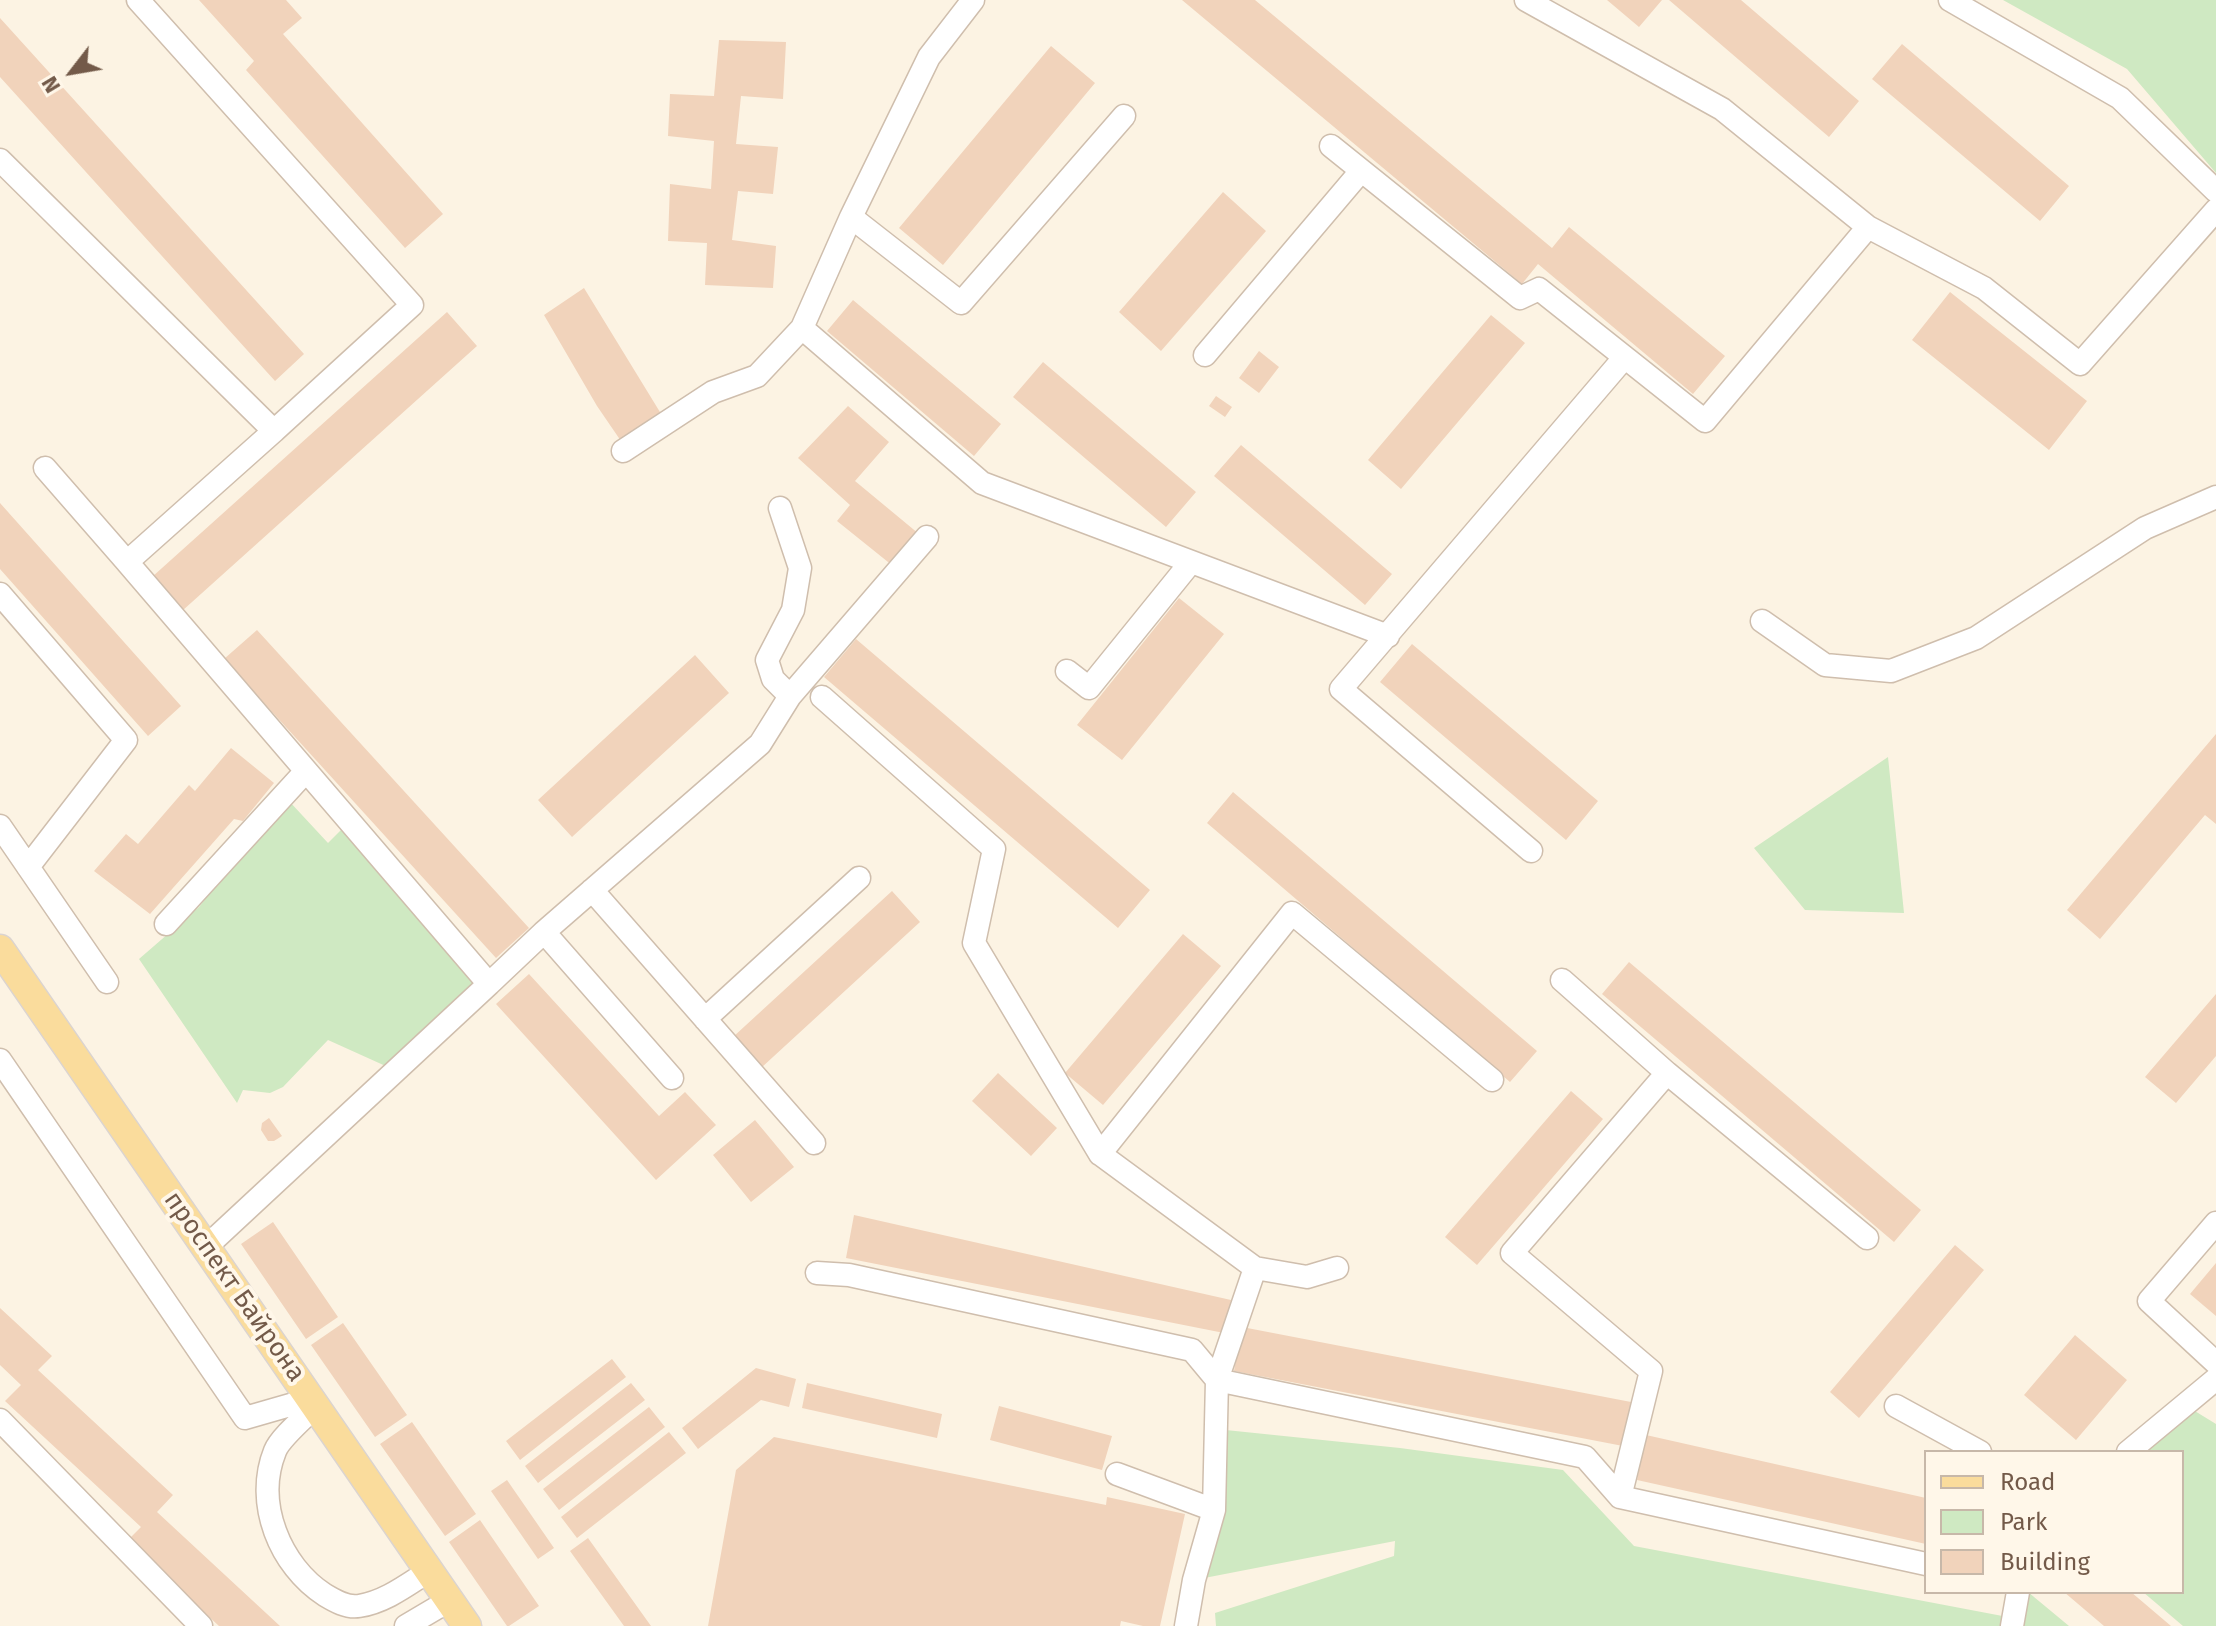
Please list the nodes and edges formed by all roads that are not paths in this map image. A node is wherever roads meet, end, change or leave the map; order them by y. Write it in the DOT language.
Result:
graph roads {
  1 [pos="138,0"];
  2 [pos="973,0"];
  3 [pos="1526,0"];
  4 [pos="1950,0"];
  5 [pos="1124,116"];
  6 [pos="1331,146"];
  7 [pos="0,160"];
  8 [pos="1361,171"];
  9 [pos="2216,191"];
  10 [pos="2216,210"];
  11 [pos="851,217"];
  12 [pos="1868,227"];
  13 [pos="802,328"];
  14 [pos="1205,355"];
  15 [pos="1624,358"];
  16 [pos="274,431"];
  17 [pos="623,451"];
  18 [pos="45,468"];
  19 [pos="2216,497"];
  20 [pos="780,508"];
  21 [pos="927,537"];
  22 [pos="127,562"];
  23 [pos="1191,562"];
  24 [pos="0,594"];
  25 [pos="1762,621"];
  26 [pos="1388,636"];
  27 [pos="1067,671"];
  28 [pos="790,696"];
  29 [pos="822,697"];
  30 [pos="306,771"];
  31 [pos="3,837"];
  32 [pos="1531,851"];
  33 [pos="28,867"];
  34 [pos="859,878"];
  35 [pos="592,890"];
  36 [pos="166,924"];
  37 [pos="544,932"];
  38 [pos="0,949"];
  39 [pos="1562,980"];
  40 [pos="107,982"];
  41 [pos="489,984"];
  42 [pos="705,1019"];
  43 [pos="0,1060"];
  44 [pos="1667,1073"];
  45 [pos="672,1078"];
  46 [pos="1492,1080"];
  47 [pos="814,1143"];
  48 [pos="1100,1154"];
  49 [pos="2216,1223"];
  50 [pos="1867,1238"];
  51 [pos="206,1247"];
  52 [pos="1255,1268"];
  53 [pos="1337,1268"];
  54 [pos="817,1273"];
  55 [pos="2216,1363"];
  56 [pos="2216,1379"];
  57 [pos="1217,1380"];
  58 [pos="313,1403"];
  59 [pos="1896,1406"];
  60 [pos="0,1420"];
  61 [pos="1976,1450"];
  62 [pos="2130,1450"];
  63 [pos="1117,1474"];
  64 [pos="1620,1497"];
  65 [pos="1214,1510"];
  66 [pos="1924,1564"];
  67 [pos="429,1571"];
  68 [pos="2018,1594"];
  69 [pos="450,1600"];
  70 [pos="201,1626"];
  71 [pos="406,1626"];
  72 [pos="467,1626"];
  73 [pos="1186,1626"];
  74 [pos="2012,1626"];
  1 -- 16 [label="street"];
  2 -- 11 [label="street"];
  3 -- 12 [label="street"];
  4 -- 9 [label="street"];
  5 -- 11 [label="street"];
  6 -- 8 [label="street"];
  7 -- 16 [label="street"];
  8 -- 14 [label="street"];
  8 -- 15 [label="street"];
  10 -- 12 [label="street"];
  11 -- 13 [label="street"];
  12 -- 15 [label="street"];
  13 -- 17 [label="street"];
  13 -- 23 [label="street"];
  15 -- 26 [label="street"];
  16 -- 22 [label="street"];
  18 -- 22 [label="street"];
  19 -- 25 [label="street"];
  20 -- 28 [label="street"];
  21 -- 28 [label="street"];
  22 -- 30 [label="street"];
  23 -- 26 [label="street"];
  23 -- 27 [label="street"];
  24 -- 33 [label="street"];
  26 -- 32 [label="street"];
  28 -- 35 [label="street"];
  29 -- 48 [label="street"];
  30 -- 36 [label="street"];
  30 -- 41 [label="street"];
  31 -- 33 [label="street"];
  33 -- 40 [label="street"];
  34 -- 42 [label="street"];
  35 -- 37 [label="street"];
  35 -- 42 [label="street"];
  37 -- 41 [label="street"];
  37 -- 45 [label="street"];
  38 -- 51 [label="main road, проспект Байрона"];
  39 -- 44 [label="street"];
  41 -- 51 [label="street"];
  42 -- 47 [label="street"];
  43 -- 58 [label="street"];
  44 -- 50 [label="street"];
  44 -- 64 [label="street"];
  46 -- 48 [label="street"];
  48 -- 52 [label="street"];
  49 -- 55 [label="street"];
  51 -- 58 [label="main road, проспект Байрона"];
  52 -- 53 [label="street"];
  52 -- 57 [label="street"];
  54 -- 57 [label="street"];
  56 -- 62 [label="street"];
  57 -- 64 [label="street"];
  57 -- 65 [label="street"];
  58 -- 67 [label="main road, проспект Байрона"];
  58 -- 67 [label="street"];
  59 -- 61 [label="street"];
  60 -- 70 [label="street"];
  63 -- 65 [label="street"];
  64 -- 66 [label="street"];
  65 -- 73 [label="street"];
  67 -- 69 [label="main road, проспект Байрона"];
  68 -- 74 [label="street"];
  69 -- 71 [label="street"];
  69 -- 72 [label="main road, проспект Байрона"];
}
